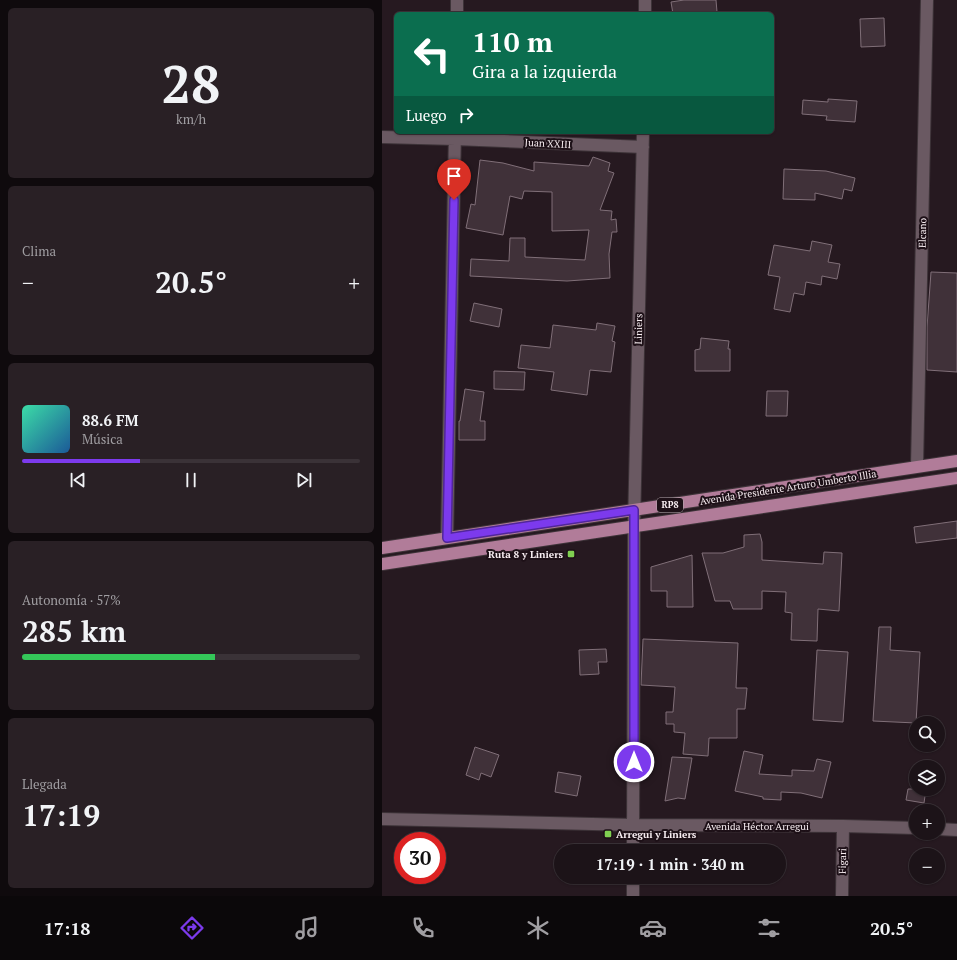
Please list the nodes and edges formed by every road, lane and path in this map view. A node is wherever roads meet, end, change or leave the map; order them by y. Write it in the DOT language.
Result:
graph roads {
  1 [pos="457,0"];
  2 [pos="645,0"];
  3 [pos="928,0"];
  4 [pos="457,12"];
  5 [pos="645,12"];
  6 [pos="643,134"];
  7 [pos="455,135"];
  8 [pos="382,137"];
  9 [pos="643,148"];
  10 [pos="957,461"];
  11 [pos="918,466"];
  12 [pos="957,478"];
  13 [pos="634,510"];
  14 [pos="634,526"];
  15 [pos="447,538"];
  16 [pos="382,548"];
  17 [pos="382,564"];
  18 [pos="382,819"];
  19 [pos="634,825"];
  20 [pos="843,826"];
  21 [pos="909,828"];
  22 [pos="945,829"];
  23 [pos="957,830"];
  24 [pos="633,844"];
  25 [pos="633,884"];
  26 [pos="632,896"];
  27 [pos="842,896"];
  1 -- 4 [label="street"];
  2 -- 5 [label="street"];
  3 -- 11 [label="street, Elcano"];
  6 -- 9 [label="street, Liniers"];
  7 -- 8 [label="street, Juan XXIII"];
  7 -- 9 [label="street, Juan XXIII"];
  7 -- 15 [label="street"];
  9 -- 13 [label="street, Liniers"];
  10 -- 11 [label="main road, Avenida Presidente Arturo Umberto Illia / RP8"];
  11 -- 13 [label="main road, Avenida Presidente Arturo Umberto Illia / RP8"];
  12 -- 14 [label="main road, Avenida Presidente Arturo Umberto Illia / RP8"];
  13 -- 14 [label="street, Liniers"];
  13 -- 15 [label="main road, Avenida Presidente Arturo Umberto Illia / RP8"];
  14 -- 17 [label="main road, Avenida Presidente Arturo Umberto Illia / RP8"];
  14 -- 19 [label="street, Liniers"];
  15 -- 16 [label="main road, Avenida Presidente Arturo Umberto Illia / RP8"];
  18 -- 19 [label="street, Avenida Héctor Arregui"];
  19 -- 20 [label="street, Avenida Héctor Arregui"];
  19 -- 24 [label="street, Liniers"];
  20 -- 21 [label="street, Avenida Héctor Arregui"];
  20 -- 27 [label="street, Figari"];
  22 -- 23 [label="street"];
  25 -- 26 [label="street"];
}
